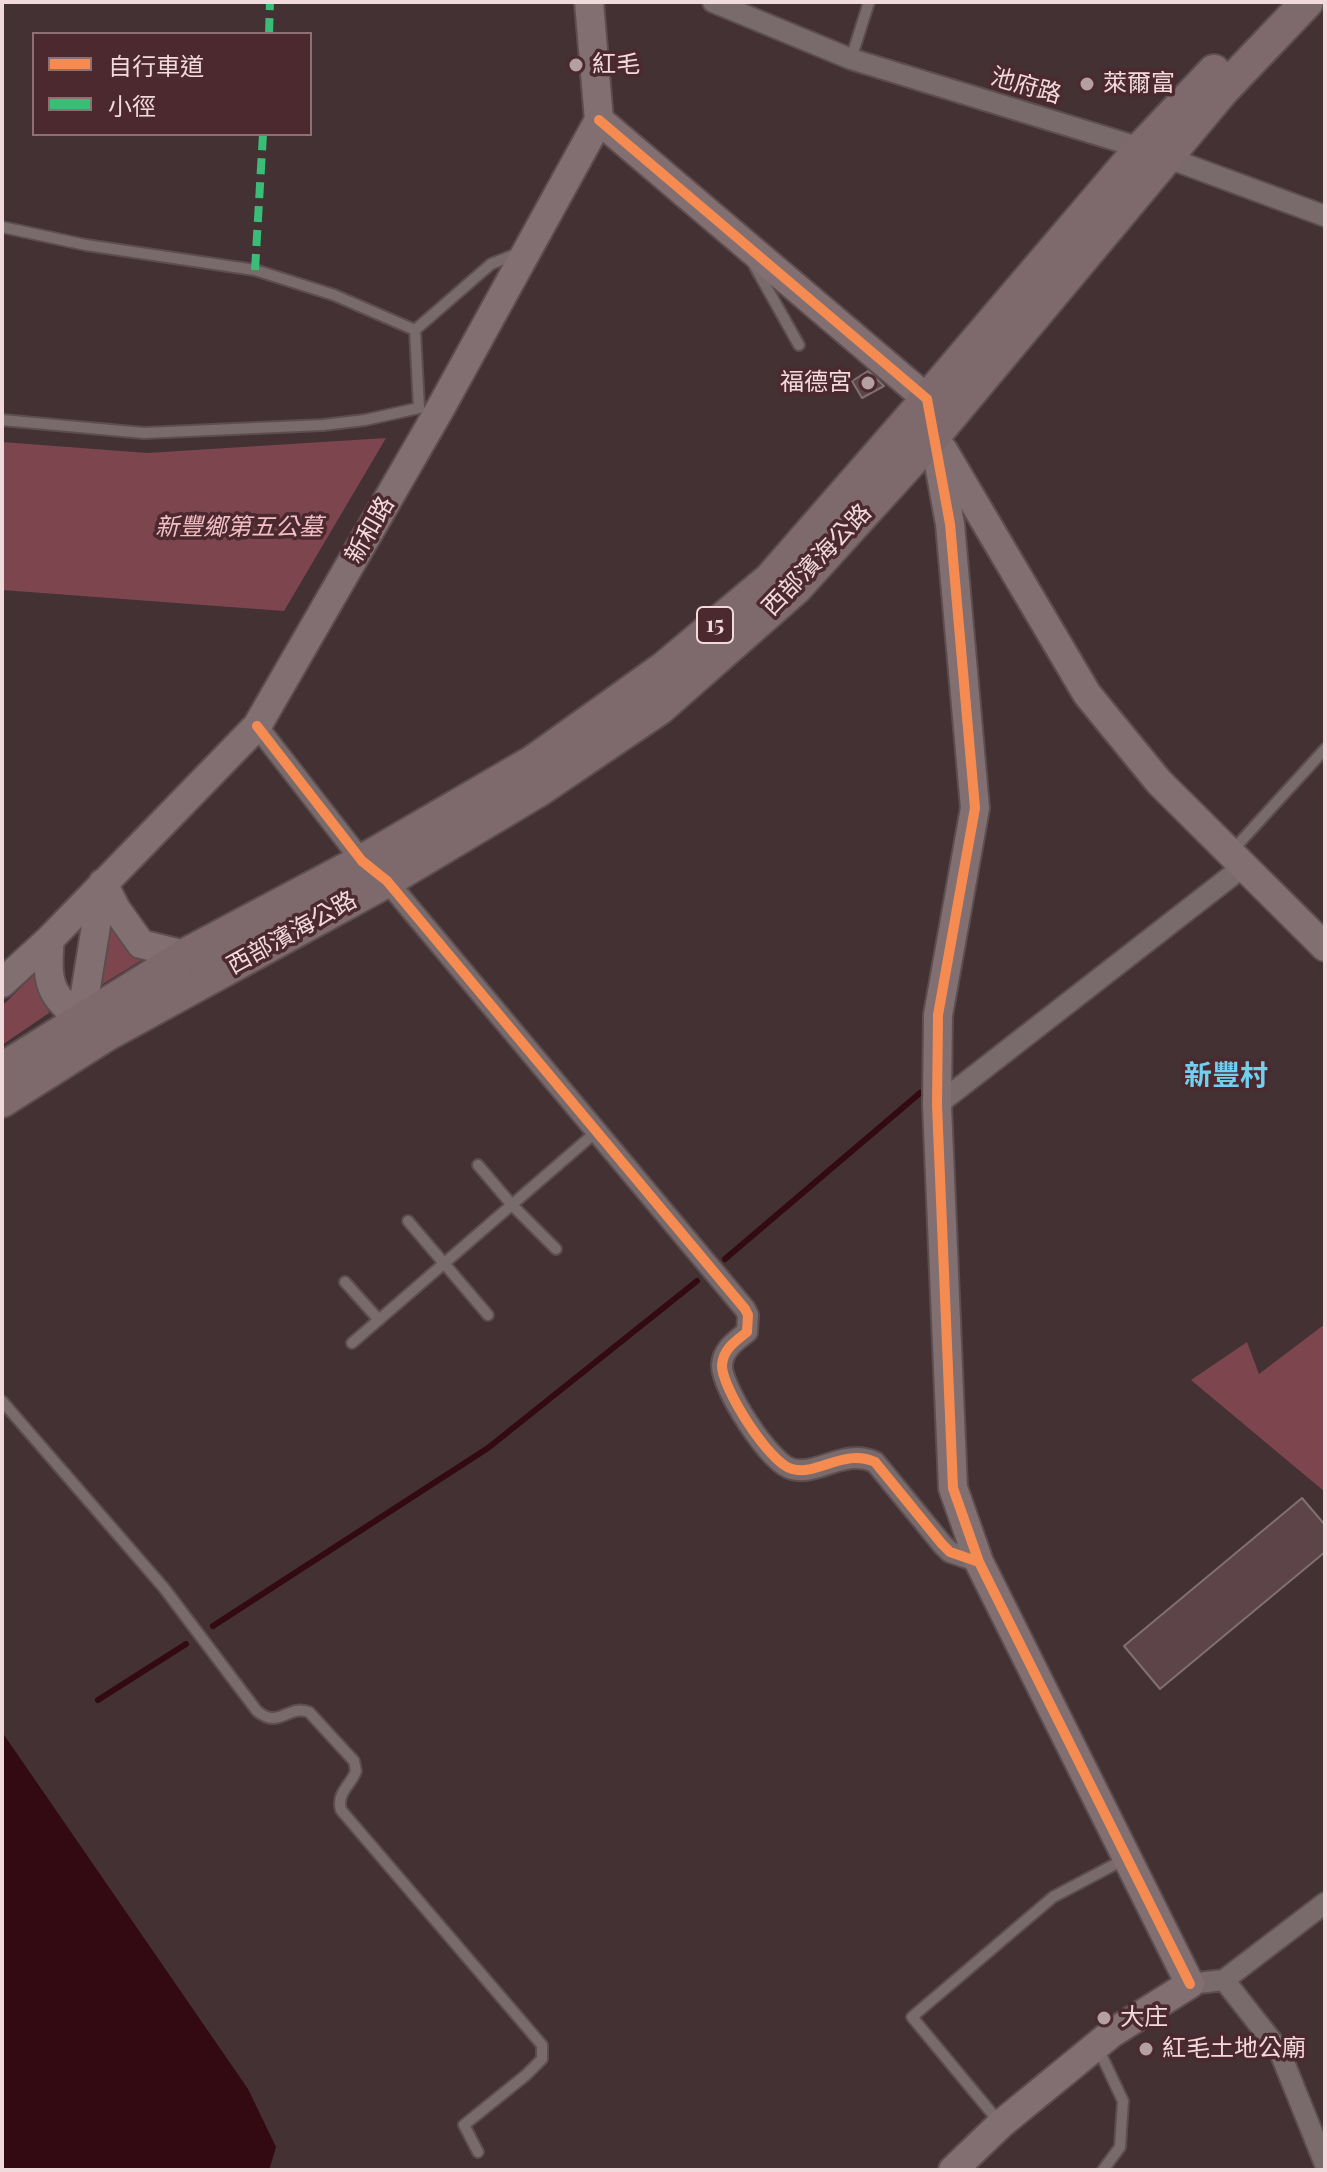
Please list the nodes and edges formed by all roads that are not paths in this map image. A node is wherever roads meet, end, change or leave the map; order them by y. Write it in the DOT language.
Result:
graph roads {
  1 [pos="589,2"];
  2 [pos="713,2"];
  3 [pos="869,2"];
  4 [pos="1280,2"];
  5 [pos="1307,2"];
  6 [pos="851,59"];
  7 [pos="599,120"];
  8 [pos="1154,153"];
  9 [pos="1325,216"];
  10 [pos="2,227"];
  11 [pos="739,239"];
  12 [pos="528,249"];
  13 [pos="415,330"];
  14 [pos="799,345"];
  15 [pos="927,399"];
  16 [pos="430,408"];
  17 [pos="2,420"];
  18 [pos="934,436"];
  19 [pos="257,726"];
  20 [pos="1325,749"];
  21 [pos="1237,859"];
  22 [pos="374,871"];
  23 [pos="103,883"];
  24 [pos="50,939"];
  25 [pos="1325,947"];
  26 [pos="185,955"];
  27 [pos="2,983"];
  28 [pos="94,1027"];
  29 [pos="2,1069"];
  30 [pos="2,1101"];
  31 [pos="937,1105"];
  32 [pos="596,1132"];
  33 [pos="478,1165"];
  34 [pos="512,1205"];
  35 [pos="408,1221"];
  36 [pos="556,1249"];
  37 [pos="443,1265"];
  38 [pos="345,1282"];
  39 [pos="488,1315"];
  40 [pos="379,1320"];
  41 [pos="352,1343"];
  42 [pos="2,1401"];
  43 [pos="979,1562"];
  44 [pos="1127,1858"];
  45 [pos="1325,1903"];
  46 [pos="1224,1980"];
  47 [pos="1190,1984"];
  48 [pos="1097,2046"];
  49 [pos="1001,2124"];
  50 [pos="478,2152"];
  51 [pos="1325,2164"];
  52 [pos="953,2170"];
  53 [pos="1103,2170"];
  1 -- 7 [label="street"];
  2 -- 6 [label="street, 池府路"];
  3 -- 6 [label="lane"];
  4 -- 8 [label="main road, 西部濱海公路 / 15"];
  5 -- 8 [label="main road, 西部濱海公路 / 15"];
  6 -- 8 [label="street, 池府路"];
  7 -- 11 [label="street"];
  7 -- 12 [label="street, 新和路"];
  8 -- 9 [label="street, 池府路"];
  8 -- 15 [label="main road, 西部濱海公路 / 15"];
  8 -- 18 [label="main road, 西部濱海公路 / 15"];
  10 -- 13 [label="lane"];
  11 -- 14 [label="lane"];
  11 -- 15 [label="street"];
  12 -- 13 [label="lane"];
  12 -- 16 [label="street, 新和路"];
  13 -- 16 [label="lane"];
  15 -- 18 [label="street"];
  15 -- 22 [label="main road, 西部濱海公路 / 15"];
  16 -- 17 [label="lane"];
  16 -- 19 [label="street, 新和路"];
  18 -- 21 [label="street"];
  18 -- 22 [label="main road, 西部濱海公路 / 15"];
  18 -- 31 [label="street"];
  19 -- 22 [label="street"];
  19 -- 23 [label="street, 新和路"];
  20 -- 21 [label="lane"];
  21 -- 25 [label="street"];
  21 -- 31 [label="street"];
  22 -- 26 [label="main road, 西部濱海公路 / 15"];
  22 -- 28 [label="main road, 西部濱海公路 / 15"];
  22 -- 32 [label="street"];
  23 -- 24 [label="street, 新和路"];
  23 -- 26 [label="street"];
  23 -- 28 [label="street"];
  24 -- 27 [label="street, 新和路"];
  24 -- 28 [label="street"];
  26 -- 28 [label="main road, 西部濱海公路 / 15"];
  28 -- 29 [label="main road, 西部濱海公路 / 15"];
  28 -- 30 [label="main road, 西部濱海公路 / 15"];
  31 -- 43 [label="street"];
  32 -- 34 [label="lane"];
  32 -- 43 [label="street"];
  33 -- 34 [label="lane"];
  34 -- 36 [label="lane"];
  34 -- 37 [label="lane"];
  35 -- 37 [label="lane"];
  37 -- 39 [label="lane"];
  37 -- 40 [label="lane"];
  38 -- 40 [label="lane"];
  40 -- 41 [label="lane"];
  42 -- 50 [label="lane"];
  43 -- 44 [label="street"];
  44 -- 47 [label="street"];
  44 -- 49 [label="lane"];
  45 -- 46 [label="street"];
  46 -- 47 [label="street"];
  46 -- 51 [label="street"];
  47 -- 48 [label="street"];
  48 -- 49 [label="street"];
  48 -- 53 [label="lane"];
  49 -- 52 [label="street"];
}
